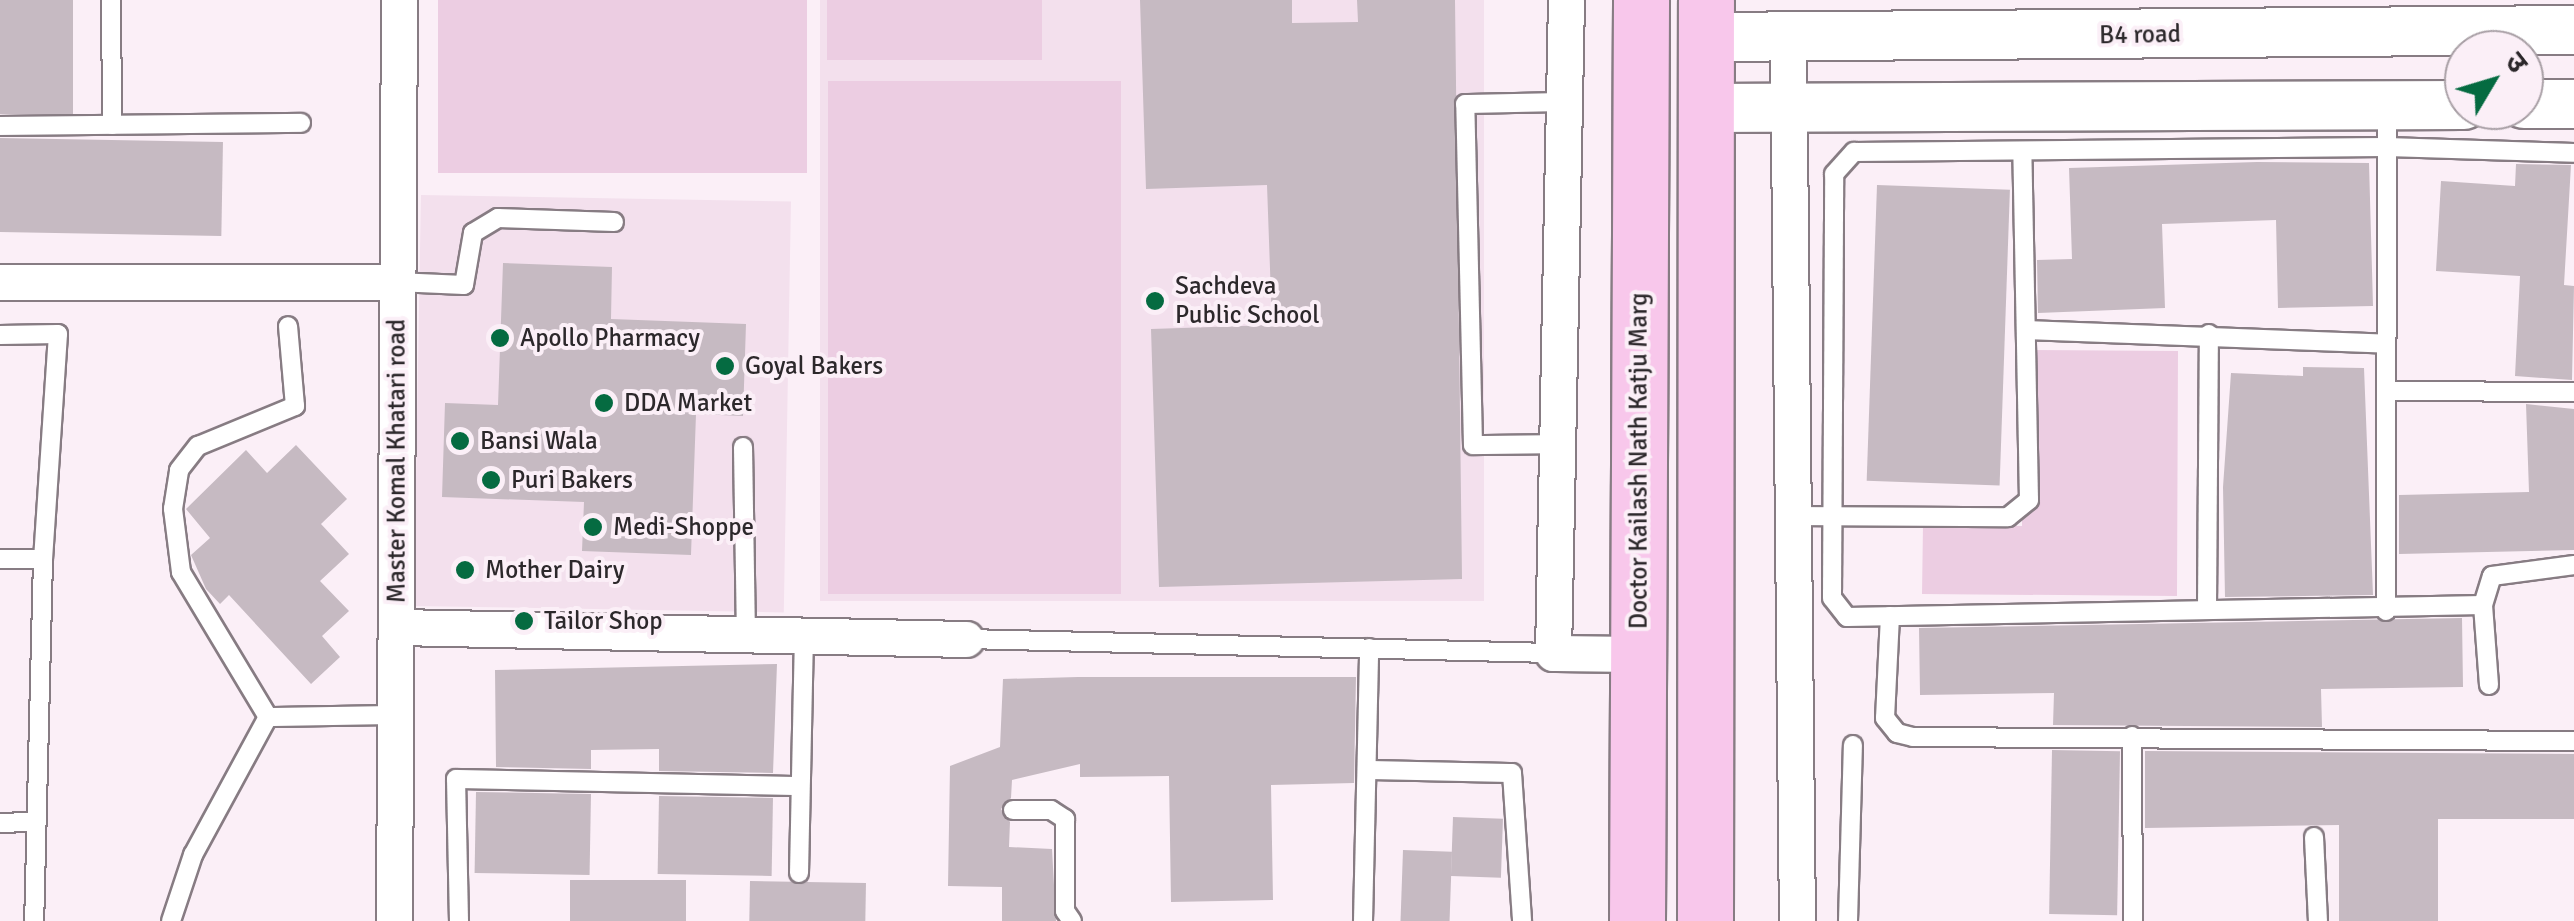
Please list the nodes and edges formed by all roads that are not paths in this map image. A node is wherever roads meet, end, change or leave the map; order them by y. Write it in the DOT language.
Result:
graph roads {
  1 [pos="111,0"];
  2 [pos="399,0"];
  3 [pos="1566,0"];
  4 [pos="1640,0"];
  5 [pos="1706,19"];
  6 [pos="2574,30"];
  7 [pos="1788,37"];
  8 [pos="1564,102"];
  9 [pos="2544,104"];
  10 [pos="2574,104"];
  11 [pos="1706,108"];
  12 [pos="1784,108"];
  13 [pos="2444,110"];
  14 [pos="301,123"];
  15 [pos="112,125"];
  16 [pos="0,126"];
  17 [pos="2387,126"];
  18 [pos="2022,151"];
  19 [pos="2574,153"];
  20 [pos="614,222"];
  21 [pos="0,282"];
  22 [pos="396,282"];
  23 [pos="288,326"];
  24 [pos="2028,330"];
  25 [pos="2209,334"];
  26 [pos="0,336"];
  27 [pos="2386,344"];
  28 [pos="2386,390"];
  29 [pos="2574,392"];
  30 [pos="1558,444"];
  31 [pos="743,447"];
  32 [pos="1790,516"];
  33 [pos="1832,516"];
  34 [pos="42,559"];
  35 [pos="0,560"];
  36 [pos="2574,564"];
  37 [pos="2483,606"];
  38 [pos="2207,608"];
  39 [pos="2386,611"];
  40 [pos="1890,616"];
  41 [pos="398,627"];
  42 [pos="746,635"];
  43 [pos="804,636"];
  44 [pos="966,639"];
  45 [pos="1369,648"];
  46 [pos="1553,652"];
  47 [pos="1638,654"];
  48 [pos="2489,685"];
  49 [pos="397,715"];
  50 [pos="268,717"];
  51 [pos="2132,736"];
  52 [pos="2574,740"];
  53 [pos="1853,745"];
  54 [pos="1368,770"];
  55 [pos="797,786"];
  56 [pos="1013,810"];
  57 [pos="34,822"];
  58 [pos="0,823"];
  59 [pos="2314,837"];
  60 [pos="798,873"];
  61 [pos="34,921"];
  62 [pos="171,921"];
  63 [pos="394,921"];
  64 [pos="459,921"];
  65 [pos="1072,921"];
  66 [pos="1363,921"];
  67 [pos="1522,921"];
  68 [pos="1637,921"];
  69 [pos="1705,921"];
  70 [pos="1797,921"];
  71 [pos="1848,921"];
  72 [pos="2133,921"];
  73 [pos="2318,921"];
  1 -- 15 [label="lane"];
  2 -- 22 [label="street, Master Komal Khatari road"];
  3 -- 8 [label="street"];
  4 -- 47 [label="main road, Doctor Kailash Nath Katju Marg"];
  5 -- 7 [label="street, B4 road"];
  5 -- 11 [label="main road"];
  6 -- 7 [label="street, B4 road"];
  7 -- 12 [label="street"];
  8 -- 30 [label="street"];
  8 -- 30 [label="lane"];
  9 -- 10 [label="street"];
  11 -- 12 [label="street"];
  11 -- 69 [label="main road"];
  12 -- 17 [label="street"];
  12 -- 32 [label="street"];
  13 -- 17 [label="street"];
  14 -- 15 [label="lane"];
  15 -- 16 [label="lane"];
  17 -- 18 [label="lane"];
  17 -- 19 [label="lane"];
  17 -- 27 [label="lane"];
  18 -- 24 [label="lane"];
  18 -- 33 [label="lane"];
  20 -- 22 [label="lane"];
  21 -- 22 [label="street"];
  22 -- 41 [label="street, Master Komal Khatari road"];
  23 -- 50 [label="lane"];
  24 -- 25 [label="lane"];
  24 -- 33 [label="lane"];
  25 -- 27 [label="lane"];
  25 -- 38 [label="lane"];
  26 -- 34 [label="lane"];
  27 -- 28 [label="lane"];
  28 -- 29 [label="lane"];
  28 -- 39 [label="lane"];
  30 -- 46 [label="street"];
  31 -- 42 [label="lane"];
  32 -- 33 [label="lane"];
  32 -- 70 [label="street"];
  33 -- 40 [label="lane"];
  34 -- 35 [label="lane"];
  34 -- 57 [label="lane"];
  36 -- 37 [label="lane"];
  37 -- 39 [label="lane"];
  37 -- 48 [label="lane"];
  38 -- 39 [label="lane"];
  38 -- 40 [label="lane"];
  40 -- 51 [label="lane"];
  41 -- 42 [label="street"];
  41 -- 49 [label="street, Master Komal Khatari road"];
  42 -- 43 [label="street"];
  43 -- 44 [label="street"];
  43 -- 55 [label="lane"];
  44 -- 45 [label="lane"];
  45 -- 46 [label="lane"];
  45 -- 54 [label="lane"];
  46 -- 47 [label="street"];
  47 -- 68 [label="main road, Doctor Kailash Nath Katju Marg"];
  49 -- 50 [label="lane"];
  49 -- 63 [label="street, Master Komal Khatari road"];
  50 -- 62 [label="lane"];
  51 -- 52 [label="lane"];
  51 -- 72 [label="lane"];
  53 -- 71 [label="lane"];
  54 -- 66 [label="lane"];
  54 -- 67 [label="lane"];
  55 -- 60 [label="lane"];
  55 -- 64 [label="lane"];
  56 -- 65 [label="lane"];
  57 -- 58 [label="lane"];
  57 -- 61 [label="lane"];
  59 -- 73 [label="lane"];
}
